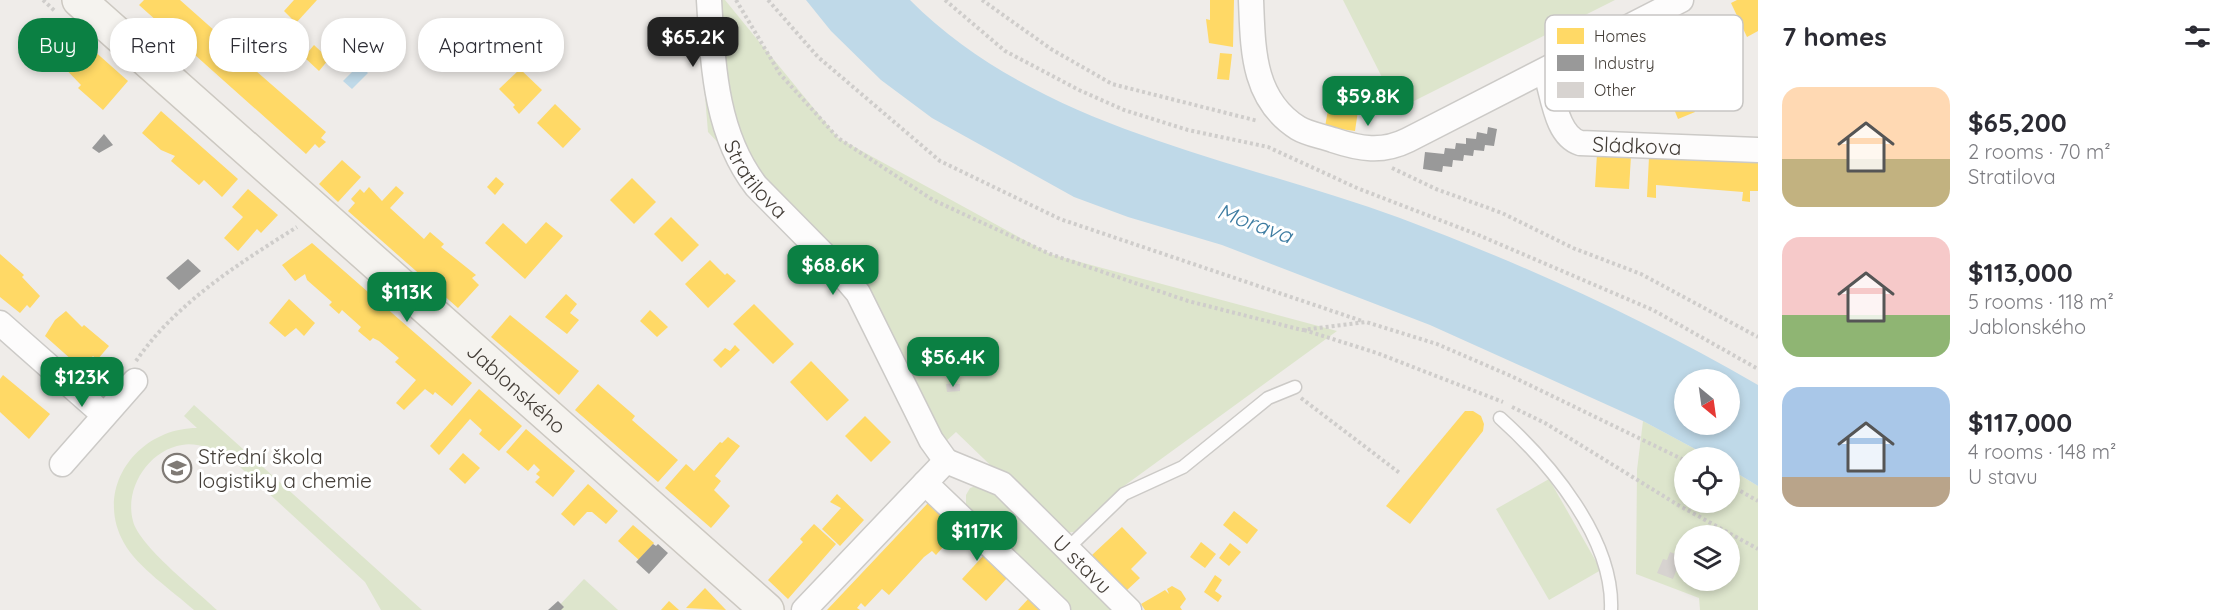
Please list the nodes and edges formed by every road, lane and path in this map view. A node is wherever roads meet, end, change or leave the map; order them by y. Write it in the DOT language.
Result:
graph roads {
  1 [pos="79,0"];
  2 [pos="709,0"];
  3 [pos="736,0"];
  4 [pos="945,0"];
  5 [pos="1251,0"];
  6 [pos="1682,0"];
  7 [pos="768,1"];
  8 [pos="1653,15"];
  9 [pos="1545,71"];
  10 [pos="1557,111"];
  11 [pos="1758,150"];
  12 [pos="321,212"];
  13 [pos="1366,322"];
  14 [pos="0,323"];
  15 [pos="1758,369"];
  16 [pos="135,381"];
  17 [pos="1293,388"];
  18 [pos="104,415"];
  19 [pos="1500,418"];
  20 [pos="1674,455"];
  21 [pos="946,461"];
  22 [pos="62,464"];
  23 [pos="1401,474"];
  24 [pos="925,483"];
  25 [pos="1740,491"];
  26 [pos="1758,501"];
  27 [pos="1068,548"];
  28 [pos="767,610"];
  29 [pos="804,610"];
  30 [pos="1058,610"];
  31 [pos="1129,610"];
  32 [pos="1611,610"];
  1 -- 12 [label="street, Jablonského"];
  2 -- 21 [label="street, Stratilova"];
  3 -- 13 [label="path"];
  4 -- 15 [label="path"];
  5 -- 9 [label="street"];
  6 -- 8 [label="street"];
  7 -- 13 [label="path"];
  10 -- 11 [label="street, Sládkova"];
  12 -- 16 [label="path"];
  12 -- 28 [label="street, Jablonského"];
  13 -- 20 [label="path"];
  14 -- 18 [label="street"];
  16 -- 18 [label="street"];
  17 -- 23 [label="path"];
  17 -- 27 [label="lane"];
  18 -- 22 [label="street"];
  19 -- 32 [label="lane"];
  21 -- 24 [label="street"];
  21 -- 27 [label="street, U stavu"];
  24 -- 29 [label="street"];
  24 -- 30 [label="street"];
  25 -- 26 [label="path"];
  27 -- 31 [label="street, U stavu"];
}
